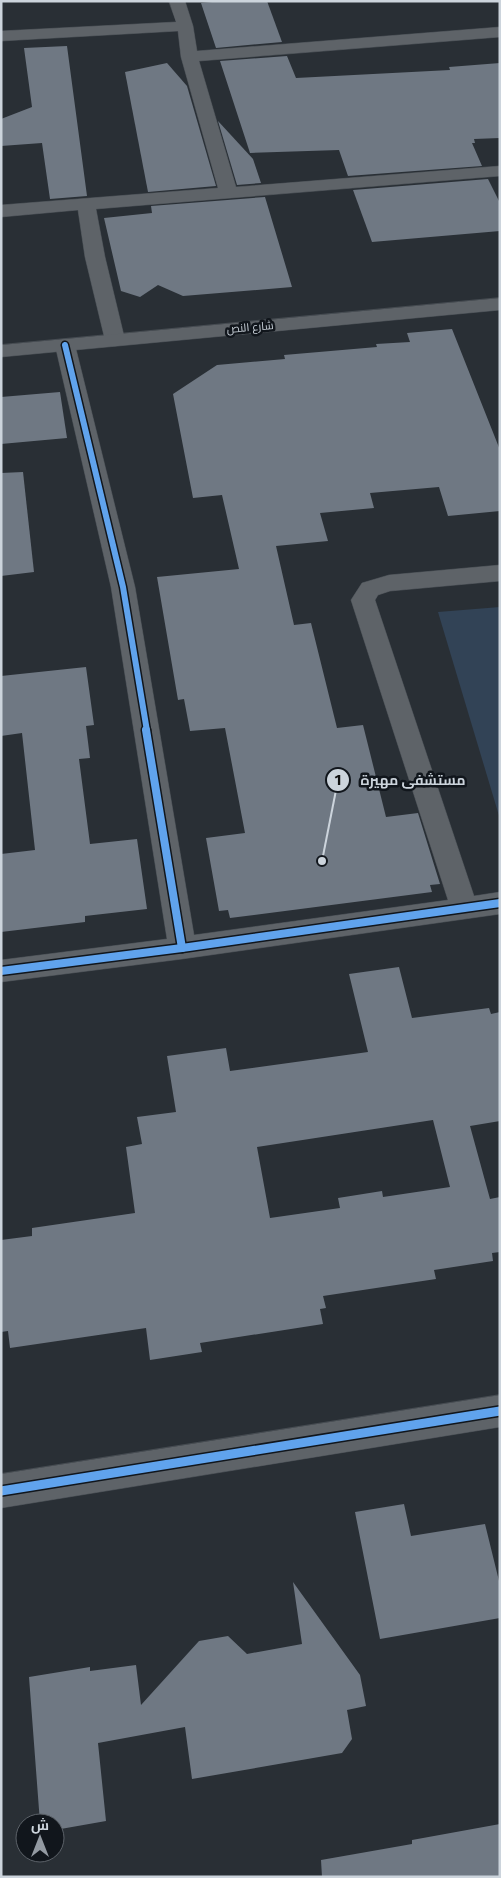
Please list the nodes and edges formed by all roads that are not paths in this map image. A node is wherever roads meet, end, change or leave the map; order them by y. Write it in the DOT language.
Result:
graph roads {
  1 [pos="177,1"];
  2 [pos="185,26"];
  3 [pos="500,32"];
  4 [pos="1,36"];
  5 [pos="189,57"];
  6 [pos="500,171"];
  7 [pos="229,194"];
  8 [pos="86,205"];
  9 [pos="1,211"];
  10 [pos="500,304"];
  11 [pos="115,340"];
  12 [pos="65,345"];
  13 [pos="1,351"];
  14 [pos="500,573"];
  15 [pos="500,902"];
  16 [pos="464,907"];
  17 [pos="182,948"];
  18 [pos="1,971"];
  19 [pos="500,1411"];
  20 [pos="1,1491"];
  1 -- 2 [label="street"];
  2 -- 4 [label="street"];
  2 -- 5 [label="street"];
  3 -- 5 [label="street"];
  5 -- 7 [label="street"];
  6 -- 7 [label="street"];
  7 -- 8 [label="street"];
  8 -- 9 [label="street"];
  8 -- 11 [label="street"];
  10 -- 11 [label="street, شارع النص"];
  11 -- 12 [label="street, شارع النص"];
  12 -- 13 [label="street, شارع النص"];
  12 -- 17 [label="street"];
  14 -- 16 [label="street"];
  15 -- 16 [label="street"];
  16 -- 17 [label="street"];
  17 -- 18 [label="street"];
  19 -- 20 [label="street"];
}
